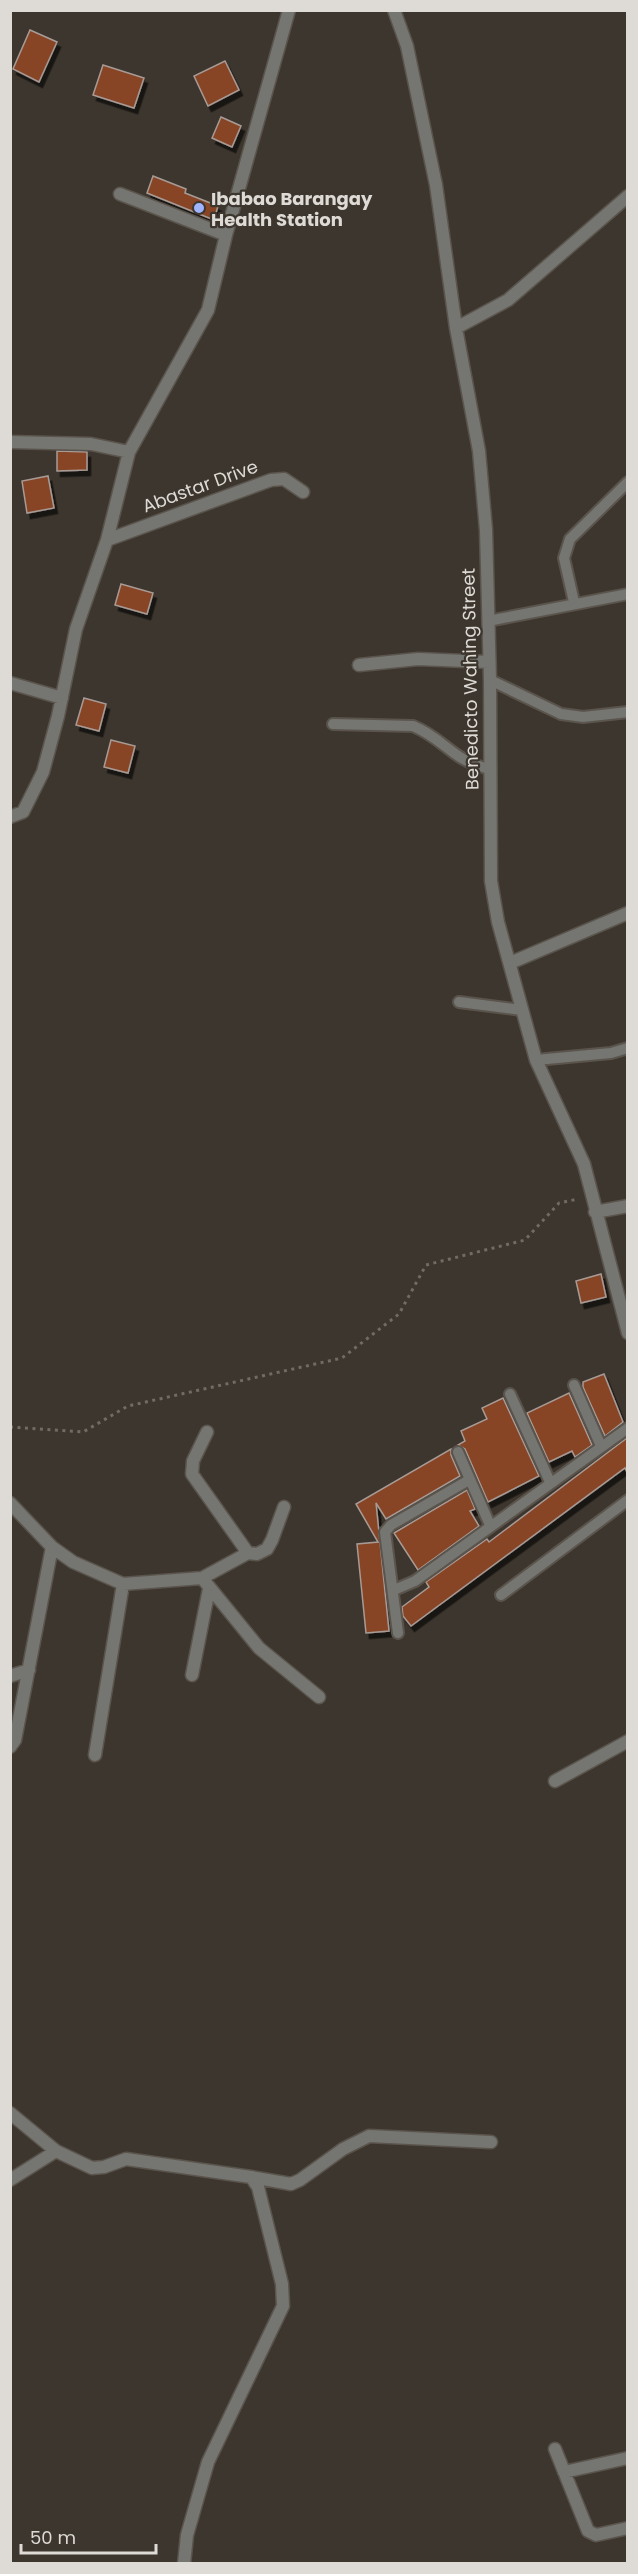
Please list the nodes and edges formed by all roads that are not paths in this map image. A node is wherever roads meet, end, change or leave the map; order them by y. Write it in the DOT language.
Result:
graph roads {
  1 [pos="289,10"];
  2 [pos="394,10"];
  3 [pos="120,194"];
  4 [pos="627,196"];
  5 [pos="226,235"];
  6 [pos="456,328"];
  7 [pos="10,442"];
  8 [pos="129,452"];
  9 [pos="627,482"];
  10 [pos="303,492"];
  11 [pos="107,540"];
  12 [pos="627,594"];
  13 [pos="574,602"];
  14 [pos="488,621"];
  15 [pos="489,663"];
  16 [pos="359,665"];
  17 [pos="490,680"];
  18 [pos="10,683"];
  19 [pos="62,698"];
  20 [pos="627,712"];
  21 [pos="333,724"];
  22 [pos="490,769"];
  23 [pos="10,817"];
  24 [pos="627,913"];
  25 [pos="510,963"];
  26 [pos="459,1002"];
  27 [pos="522,1010"];
  28 [pos="627,1048"];
  29 [pos="536,1060"];
  30 [pos="627,1206"];
  31 [pos="595,1212"];
  32 [pos="627,1333"];
  33 [pos="574,1385"];
  34 [pos="510,1394"];
  35 [pos="627,1428"];
  36 [pos="207,1432"];
  37 [pos="602,1446"];
  38 [pos="458,1452"];
  39 [pos="469,1480"];
  40 [pos="550,1482"];
  41 [pos="627,1500"];
  42 [pos="10,1503"];
  43 [pos="284,1507"];
  44 [pos="490,1525"];
  45 [pos="52,1547"];
  46 [pos="248,1553"];
  47 [pos="202,1578"];
  48 [pos="123,1584"];
  49 [pos="209,1589"];
  50 [pos="394,1590"];
  51 [pos="501,1595"];
  52 [pos="398,1633"];
  53 [pos="29,1670"];
  54 [pos="192,1675"];
  55 [pos="10,1676"];
  56 [pos="319,1697"];
  57 [pos="627,1741"];
  58 [pos="10,1747"];
  59 [pos="95,1755"];
  60 [pos="555,1781"];
  61 [pos="10,2114"];
  62 [pos="491,2142"];
  63 [pos="56,2151"];
  64 [pos="251,2178"];
  65 [pos="10,2180"];
  66 [pos="555,2450"];
  67 [pos="627,2458"];
  68 [pos="564,2472"];
  69 [pos="627,2528"];
  70 [pos="184,2564"];
  1 -- 5 [label="street"];
  2 -- 6 [label="street, Benedicto Wahing Street"];
  3 -- 5 [label="street"];
  4 -- 6 [label="street"];
  5 -- 8 [label="street"];
  6 -- 14 [label="street, Benedicto Wahing Street"];
  7 -- 8 [label="street"];
  8 -- 11 [label="street"];
  9 -- 13 [label="lane"];
  10 -- 11 [label="street, Abastar Drive"];
  11 -- 19 [label="street"];
  12 -- 13 [label="lane"];
  13 -- 14 [label="lane"];
  14 -- 15 [label="street, Benedicto Wahing Street"];
  15 -- 16 [label="street"];
  15 -- 17 [label="street, Benedicto Wahing Street"];
  17 -- 20 [label="lane"];
  17 -- 22 [label="street, Benedicto Wahing Street"];
  18 -- 19 [label="street"];
  19 -- 23 [label="street"];
  21 -- 22 [label="lane"];
  22 -- 25 [label="street, Benedicto Wahing Street"];
  24 -- 25 [label="street"];
  25 -- 27 [label="street, Benedicto Wahing Street"];
  26 -- 27 [label="lane"];
  27 -- 29 [label="street, Benedicto Wahing Street"];
  28 -- 29 [label="lane"];
  29 -- 31 [label="street, Benedicto Wahing Street"];
  30 -- 31 [label="street"];
  31 -- 32 [label="street, Benedicto Wahing Street"];
  33 -- 37 [label="lane"];
  34 -- 40 [label="lane"];
  35 -- 37 [label="lane"];
  36 -- 46 [label="street"];
  37 -- 40 [label="lane"];
  38 -- 39 [label="lane"];
  39 -- 44 [label="lane"];
  39 -- 50 [label="lane"];
  40 -- 44 [label="lane"];
  41 -- 51 [label="lane"];
  42 -- 45 [label="street"];
  43 -- 46 [label="street"];
  44 -- 50 [label="lane"];
  45 -- 48 [label="street"];
  45 -- 53 [label="street"];
  46 -- 47 [label="street"];
  47 -- 48 [label="street"];
  47 -- 49 [label="street"];
  48 -- 59 [label="street"];
  49 -- 54 [label="street"];
  49 -- 56 [label="street"];
  50 -- 52 [label="lane"];
  53 -- 55 [label="street"];
  53 -- 58 [label="street"];
  57 -- 60 [label="street"];
  61 -- 63 [label="street"];
  62 -- 64 [label="street"];
  63 -- 64 [label="street"];
  63 -- 65 [label="street"];
  64 -- 70 [label="street"];
  66 -- 68 [label="street"];
  67 -- 68 [label="street"];
  68 -- 69 [label="street"];
}
